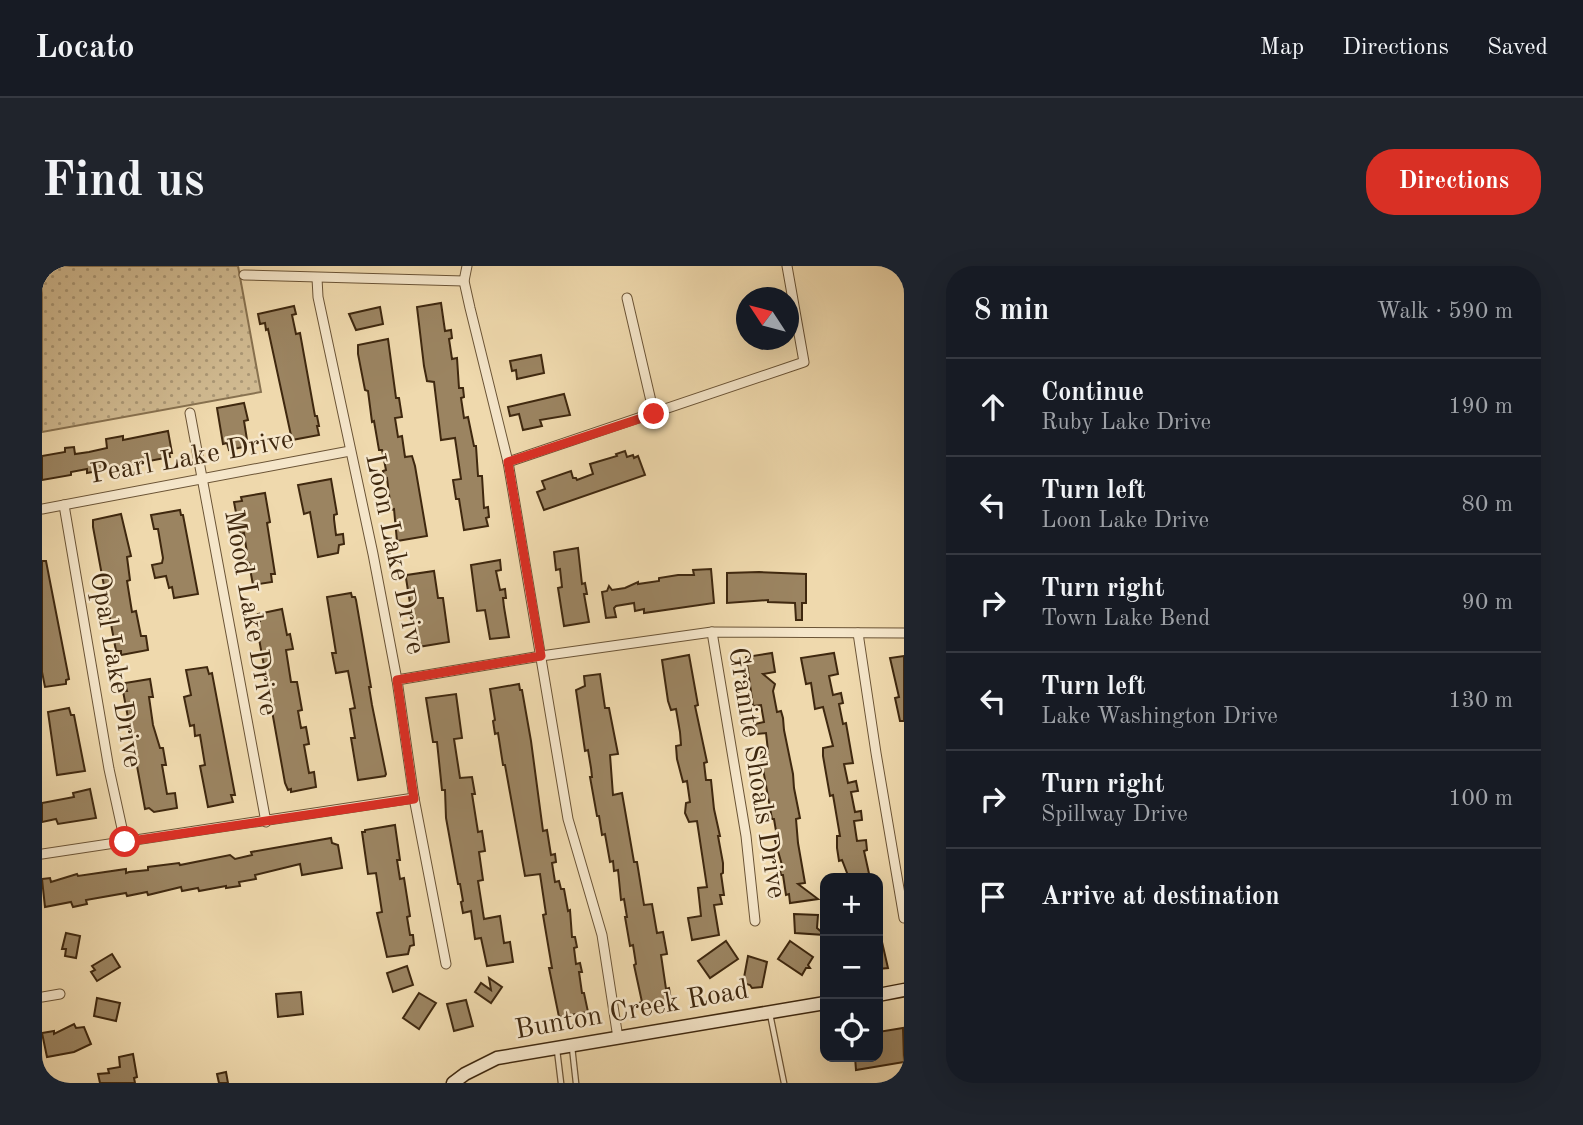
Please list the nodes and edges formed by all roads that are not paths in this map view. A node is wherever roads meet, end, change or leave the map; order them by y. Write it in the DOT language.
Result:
graph roads {
  1 [pos="467,266"];
  2 [pos="787,266"];
  3 [pos="244,275"];
  4 [pos="317,278"];
  5 [pos="464,281"];
  6 [pos="627,298"];
  7 [pos="190,413"];
  8 [pos="654,414"];
  9 [pos="350,451"];
  10 [pos="508,462"];
  11 [pos="203,480"];
  12 [pos="64,505"];
  13 [pos="42,509"];
  14 [pos="712,632"];
  15 [pos="858,633"];
  16 [pos="904,633"];
  17 [pos="541,656"];
  18 [pos="397,680"];
  19 [pos="414,799"];
  20 [pos="265,822"];
  21 [pos="125,842"];
  22 [pos="42,854"];
  23 [pos="904,918"];
  24 [pos="755,921"];
  25 [pos="446,964"];
  26 [pos="904,990"];
  27 [pos="60,994"];
  28 [pos="883,994"];
  29 [pos="42,998"];
  30 [pos="820,1004"];
  31 [pos="770,1013"];
  32 [pos="618,1038"];
  33 [pos="572,1047"];
  34 [pos="557,1049"];
  35 [pos="453,1083"];
  36 [pos="561,1083"];
  37 [pos="576,1083"];
  38 [pos="784,1083"];
  1 -- 5 [label="street"];
  2 -- 8 [label="street"];
  3 -- 4 [label="street"];
  4 -- 5 [label="street"];
  4 -- 9 [label="street, Loon Lake Drive"];
  5 -- 10 [label="street"];
  6 -- 8 [label="street"];
  7 -- 11 [label="street, Mood Lake Drive"];
  8 -- 10 [label="street"];
  9 -- 11 [label="street, Pearl Lake Drive"];
  9 -- 18 [label="street, Loon Lake Drive"];
  10 -- 17 [label="street"];
  11 -- 12 [label="street, Pearl Lake Drive"];
  11 -- 20 [label="street, Mood Lake Drive"];
  12 -- 13 [label="street, Pearl Lake Drive"];
  12 -- 21 [label="street, Opal Lake Drive"];
  14 -- 15 [label="street"];
  14 -- 17 [label="street"];
  14 -- 24 [label="street, Granite Shoals Drive"];
  15 -- 16 [label="street"];
  15 -- 23 [label="street"];
  17 -- 18 [label="street"];
  17 -- 32 [label="street"];
  18 -- 19 [label="street, Loon Lake Drive"];
  19 -- 20 [label="street"];
  19 -- 25 [label="street, Loon Lake Drive"];
  20 -- 21 [label="street"];
  21 -- 22 [label="street"];
  26 -- 28 [label="street"];
  27 -- 29 [label="street"];
  30 -- 31 [label="street, Bunton Creek Road"];
  31 -- 32 [label="street, Bunton Creek Road"];
  31 -- 38 [label="lane"];
  32 -- 33 [label="street, Bunton Creek Road"];
  33 -- 34 [label="street, Bunton Creek Road"];
  33 -- 37 [label="lane"];
  34 -- 35 [label="street, Bunton Creek Road"];
  34 -- 36 [label="lane"];
}
